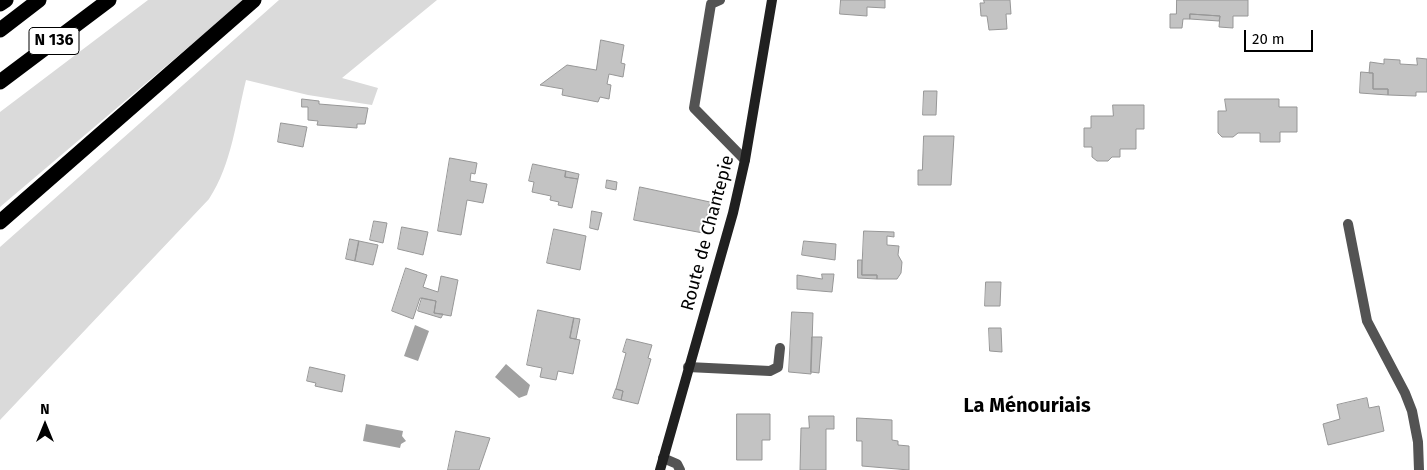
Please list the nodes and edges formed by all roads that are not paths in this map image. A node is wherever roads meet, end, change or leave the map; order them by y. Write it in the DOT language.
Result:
graph roads {
  1 [pos="6,0"];
  2 [pos="39,0"];
  3 [pos="109,0"];
  4 [pos="254,0"];
  5 [pos="720,0"];
  6 [pos="772,0"];
  7 [pos="0,4"];
  8 [pos="0,30"];
  9 [pos="0,82"];
  10 [pos="745,160"];
  11 [pos="0,222"];
  12 [pos="1348,224"];
  13 [pos="780,348"];
  14 [pos="688,367"];
  15 [pos="663,458"];
  16 [pos="660,470"];
  17 [pos="680,470"];
  18 [pos="1419,470"];
  1 -- 7 [label="highway"];
  2 -- 8 [label="highway, N 136"];
  3 -- 9 [label="highway, N 136"];
  4 -- 11 [label="highway"];
  5 -- 10 [label="street"];
  6 -- 10 [label="street, Route de Chantepie"];
  10 -- 14 [label="street, Route de Chantepie"];
  12 -- 18 [label="street"];
  13 -- 14 [label="street"];
  14 -- 15 [label="street, Route de Chantepie"];
  15 -- 16 [label="street, Route de Chantepie"];
  15 -- 17 [label="street"];
}
